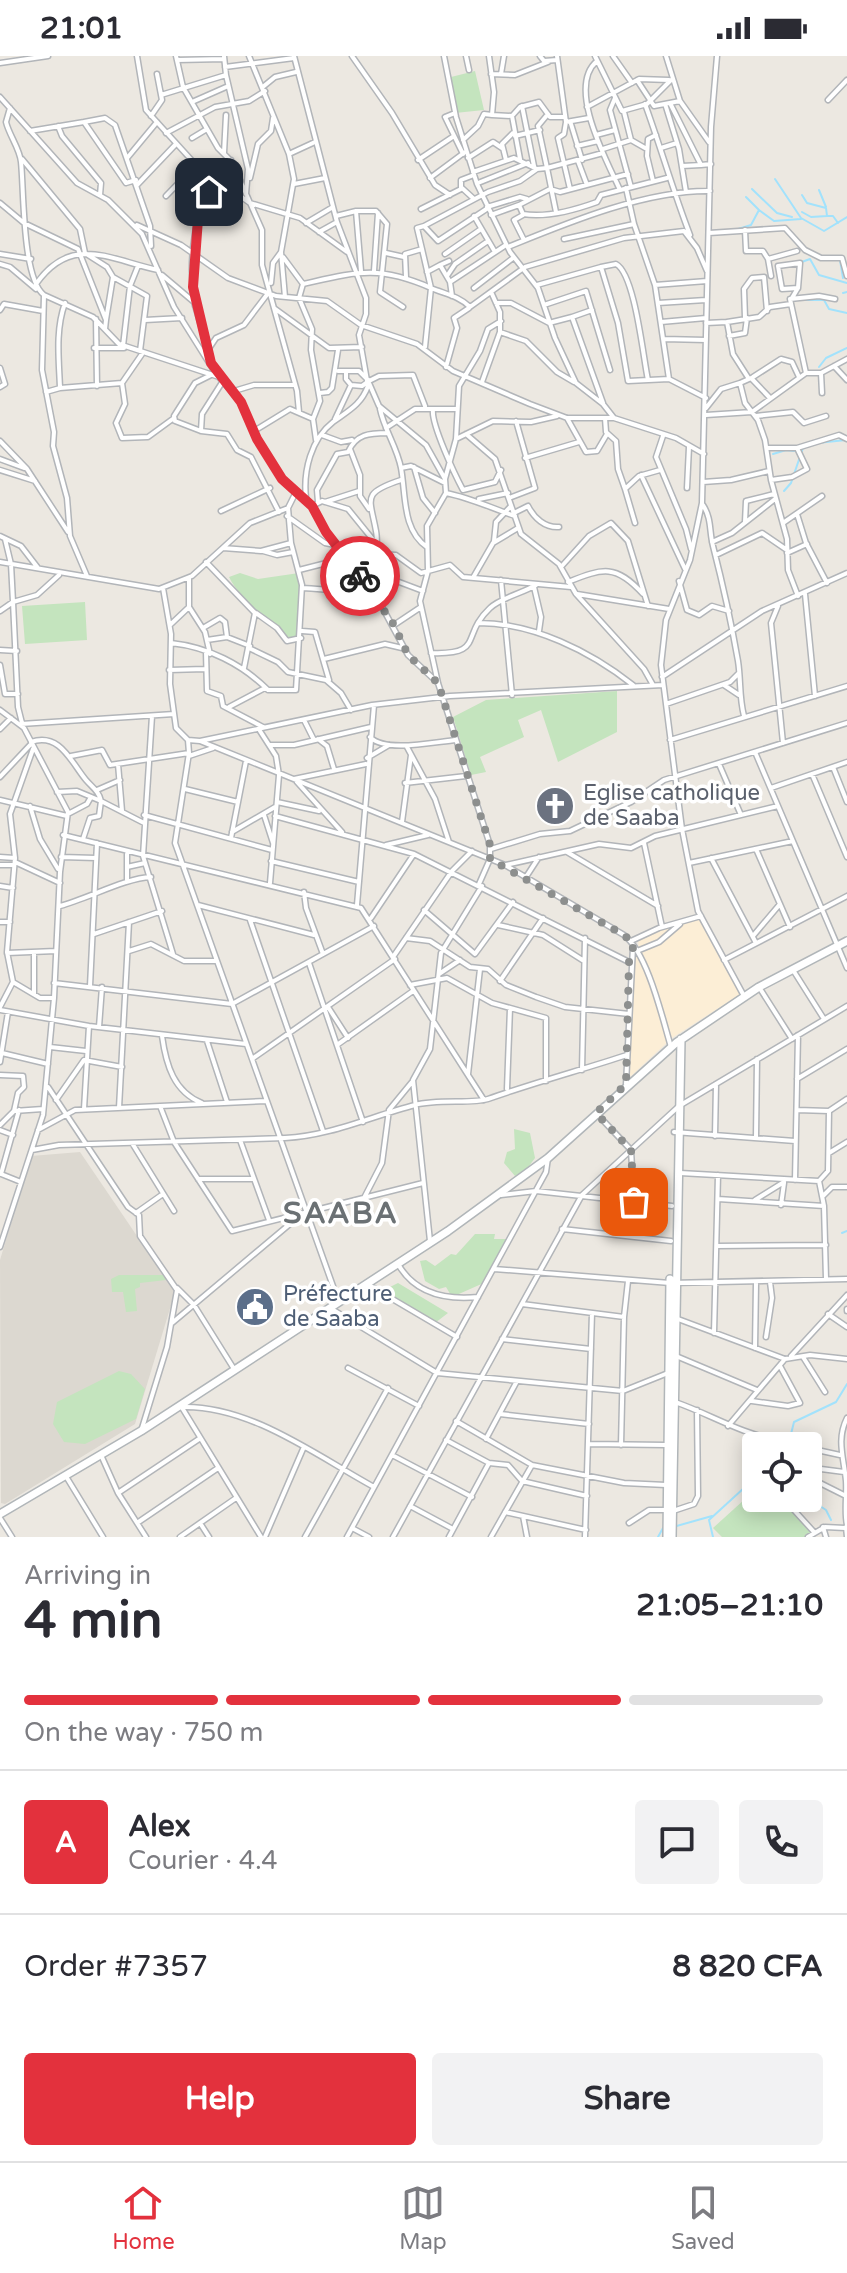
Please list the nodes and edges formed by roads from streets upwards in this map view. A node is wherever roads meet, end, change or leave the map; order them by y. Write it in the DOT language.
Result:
graph roads {
  1 [pos="48,56"];
  2 [pos="137,56"];
  3 [pos="249,56"];
  4 [pos="352,56"];
  5 [pos="444,56"];
  6 [pos="466,56"];
  7 [pos="489,56"];
  8 [pos="504,56"];
  9 [pos="540,56"];
  10 [pos="613,56"];
  11 [pos="666,56"];
  12 [pos="717,56"];
  13 [pos="224,57"];
  14 [pos="295,57"];
  15 [pos="176,58"];
  16 [pos="557,58"];
  17 [pos="596,59"];
  18 [pos="548,62"];
  19 [pos="0,63"];
  20 [pos="252,66"];
  21 [pos="225,67"];
  22 [pos="469,70"];
  23 [pos="296,72"];
  24 [pos="157,74"];
  25 [pos="491,74"];
  26 [pos="501,74"];
  27 [pos="226,75"];
  28 [pos="672,80"];
  29 [pos="847,80"];
  30 [pos="634,81"];
  31 [pos="227,85"];
  32 [pos="264,88"];
  33 [pos="184,89"];
  34 [pos="161,95"];
  35 [pos="613,96"];
  36 [pos="0,97"];
  37 [pos="828,100"];
  38 [pos="680,101"];
  39 [pos="192,102"];
  40 [pos="234,102"];
  41 [pos="648,103"];
  42 [pos="522,106"];
  43 [pos="669,106"];
  44 [pos="587,107"];
  45 [pos="10,108"];
  46 [pos="624,112"];
  47 [pos="455,113"];
  48 [pos="548,114"];
  49 [pos="226,115"];
  50 [pos="492,115"];
  51 [pos="151,116"];
  52 [pos="199,116"];
  53 [pos="274,116"];
  54 [pos="512,116"];
  55 [pos="589,118"];
  56 [pos="567,121"];
  57 [pos="84,122"];
  58 [pos="157,122"];
  59 [pos="58,126"];
  60 [pos="207,129"];
  61 [pos="540,130"];
  62 [pos="615,130"];
  63 [pos="30,131"];
  64 [pos="166,133"];
  65 [pos="528,133"];
  66 [pos="514,134"];
  67 [pos="656,135"];
  68 [pos="454,136"];
  69 [pos="192,138"];
  70 [pos="597,138"];
  71 [pos="463,140"];
  72 [pos="631,140"];
  73 [pos="315,142"];
  74 [pos="677,143"];
  75 [pos="176,144"];
  76 [pos="620,144"];
  77 [pos="711,144"];
  78 [pos="577,146"];
  79 [pos="502,148"];
  80 [pos="661,148"];
  81 [pos="646,150"];
  82 [pos="603,151"];
  83 [pos="465,152"];
  84 [pos="224,153"];
  85 [pos="289,154"];
  86 [pos="128,157"];
  87 [pos="21,158"];
  88 [pos="468,158"];
  89 [pos="520,159"];
  90 [pos="231,160"];
  91 [pos="418,160"];
  92 [pos="506,160"];
  93 [pos="580,160"];
  94 [pos="528,163"];
  95 [pos="566,164"];
  96 [pos="711,164"];
  97 [pos="196,165"];
  98 [pos="701,165"];
  99 [pos="682,166"];
  100 [pos="535,168"];
  101 [pos="547,168"];
  102 [pos="473,173"];
  103 [pos="628,174"];
  104 [pos="614,176"];
  105 [pos="325,178"];
  106 [pos="430,178"];
  107 [pos="667,178"];
  108 [pos="250,180"];
  109 [pos="216,181"];
  110 [pos="653,181"];
  111 [pos="136,183"];
  112 [pos="294,184"];
  113 [pos="477,184"];
  114 [pos="587,185"];
  115 [pos="462,188"];
  116 [pos="626,188"];
  117 [pos="552,189"];
  118 [pos="570,189"];
  119 [pos="710,191"];
  120 [pos="686,192"];
  121 [pos="100,195"];
  122 [pos="246,195"];
  123 [pos="450,195"];
  124 [pos="482,195"];
  125 [pos="673,195"];
  126 [pos="166,196"];
  127 [pos="474,199"];
  128 [pos="528,199"];
  129 [pos="0,203"];
  130 [pos="250,203"];
  131 [pos="519,205"];
  132 [pos="630,206"];
  133 [pos="333,207"];
  134 [pos="488,207"];
  135 [pos="421,209"];
  136 [pos="356,211"];
  137 [pos="556,212"];
  138 [pos="378,213"];
  139 [pos="286,214"];
  140 [pos="523,214"];
  141 [pos="491,215"];
  142 [pos="474,216"];
  143 [pos="336,219"];
  144 [pos="24,223"];
  145 [pos="306,223"];
  146 [pos="573,223"];
  147 [pos="133,224"];
  148 [pos="634,224"];
  149 [pos="424,226"];
  150 [pos="481,229"];
  151 [pos="745,230"];
  152 [pos="151,231"];
  153 [pos="319,232"];
  154 [pos="709,233"];
  155 [pos="577,235"];
  156 [pos="640,236"];
  157 [pos="691,237"];
  158 [pos="564,239"];
  159 [pos="524,240"];
  160 [pos="488,241"];
  161 [pos="507,246"];
  162 [pos="151,248"];
  163 [pos="422,249"];
  164 [pos="800,250"];
  165 [pos="193,253"];
  166 [pos="348,253"];
  167 [pos="386,253"];
  168 [pos="495,253"];
  169 [pos="0,254"];
  170 [pos="83,254"];
  171 [pos="281,254"];
  172 [pos="445,254"];
  173 [pos="404,257"];
  174 [pos="513,258"];
  175 [pos="31,259"];
  176 [pos="768,259"];
  177 [pos="449,261"];
  178 [pos="800,263"];
  179 [pos="0,264"];
  180 [pos="138,265"];
  181 [pos="440,265"];
  182 [pos="525,267"];
  183 [pos="601,267"];
  184 [pos="374,271"];
  185 [pos="160,272"];
  186 [pos="358,272"];
  187 [pos="427,272"];
  188 [pos="383,273"];
  189 [pos="708,274"];
  190 [pos="447,276"];
  191 [pos="771,276"];
  192 [pos="779,276"];
  193 [pos="847,276"];
  194 [pos="113,277"];
  195 [pos="406,277"];
  196 [pos="764,277"];
  197 [pos="707,281"];
  198 [pos="450,282"];
  199 [pos="303,284"];
  200 [pos="537,285"];
  201 [pos="655,285"];
  202 [pos="130,286"];
  203 [pos="37,287"];
  204 [pos="431,288"];
  205 [pos="474,288"];
  206 [pos="798,288"];
  207 [pos="270,292"];
  208 [pos="491,293"];
  209 [pos="44,295"];
  210 [pos="452,296"];
  211 [pos="285,297"];
  212 [pos="299,298"];
  213 [pos="835,299"];
  214 [pos="706,300"];
  215 [pos="790,302"];
  216 [pos="65,303"];
  217 [pos="496,303"];
  218 [pos="658,303"];
  219 [pos="2,304"];
  220 [pos="544,305"];
  221 [pos="195,306"];
  222 [pos="403,307"];
  223 [pos="470,307"];
  224 [pos="274,308"];
  225 [pos="0,310"];
  226 [pos="592,310"];
  227 [pos="43,311"];
  228 [pos="767,311"];
  229 [pos="572,317"];
  230 [pos="182,318"];
  231 [pos="746,318"];
  232 [pos="96,319"];
  233 [pos="106,320"];
  234 [pos="145,320"];
  235 [pos="501,321"];
  236 [pos="706,321"];
  237 [pos="661,322"];
  238 [pos="727,322"];
  239 [pos="549,323"];
  240 [pos="361,325"];
  241 [pos="105,329"];
  242 [pos="500,332"];
  243 [pos="311,334"];
  244 [pos="729,336"];
  245 [pos="664,339"];
  246 [pos="706,340"];
  247 [pos="123,346"];
  248 [pos="362,347"];
  249 [pos="425,347"];
  250 [pos="94,348"];
  251 [pos="131,349"];
  252 [pos="208,350"];
  253 [pos="338,350"];
  254 [pos="141,352"];
  255 [pos="847,359"];
  256 [pos="211,363"];
  257 [pos="834,366"];
  258 [pos="446,367"];
  259 [pos="0,368"];
  260 [pos="610,370"];
  261 [pos="338,371"];
  262 [pos="346,371"];
  263 [pos="806,373"];
  264 [pos="821,373"];
  265 [pos="211,375"];
  266 [pos="466,376"];
  267 [pos="751,378"];
  268 [pos="799,378"];
  269 [pos="221,379"];
  270 [pos="669,379"];
  271 [pos="648,380"];
  272 [pos="847,380"];
  273 [pos="369,382"];
  274 [pos="482,382"];
  275 [pos="122,383"];
  276 [pos="576,383"];
  277 [pos="740,383"];
  278 [pos="296,385"];
  279 [pos="351,385"];
  280 [pos="97,386"];
  281 [pos="0,387"];
  282 [pos="60,388"];
  283 [pos="234,391"];
  284 [pos="46,392"];
  285 [pos="319,393"];
  286 [pos="822,393"];
  287 [pos="706,398"];
  288 [pos="770,398"];
  289 [pos="603,404"];
  290 [pos="379,406"];
  291 [pos="425,406"];
  292 [pos="456,409"];
  293 [pos="433,410"];
  294 [pos="299,412"];
  295 [pos="706,412"];
  296 [pos="754,414"];
  297 [pos="559,415"];
  298 [pos="826,416"];
  299 [pos="174,418"];
  300 [pos="567,418"];
  301 [pos="605,418"];
  302 [pos="614,418"];
  303 [pos="313,419"];
  304 [pos="335,421"];
  305 [pos="396,421"];
  306 [pos="516,421"];
  307 [pos="387,430"];
  308 [pos="201,431"];
  309 [pos="254,431"];
  310 [pos="322,434"];
  311 [pos="466,434"];
  312 [pos="607,434"];
  313 [pos="663,436"];
  314 [pos="354,439"];
  315 [pos="456,439"];
  316 [pos="847,439"];
  317 [pos="0,441"];
  318 [pos="579,442"];
  319 [pos="314,445"];
  320 [pos="689,447"];
  321 [pos="767,448"];
  322 [pos="797,448"];
  323 [pos="350,449"];
  324 [pos="704,454"];
  325 [pos="525,458"];
  326 [pos="0,459"];
  327 [pos="451,460"];
  328 [pos="414,467"];
  329 [pos="401,468"];
  330 [pos="27,469"];
  331 [pos="0,470"];
  332 [pos="501,470"];
  333 [pos="660,470"];
  334 [pos="769,471"];
  335 [pos="641,475"];
  336 [pos="401,480"];
  337 [pos="771,480"];
  338 [pos="35,481"];
  339 [pos="445,481"];
  340 [pos="703,482"];
  341 [pos="270,488"];
  342 [pos="687,488"];
  343 [pos="625,489"];
  344 [pos="359,491"];
  345 [pos="296,492"];
  346 [pos="446,493"];
  347 [pos="509,496"];
  348 [pos="774,496"];
  349 [pos="822,496"];
  350 [pos="306,498"];
  351 [pos="478,499"];
  352 [pos="318,502"];
  353 [pos="325,502"];
  354 [pos="702,503"];
  355 [pos="312,506"];
  356 [pos="511,506"];
  357 [pos="288,508"];
  358 [pos="369,509"];
  359 [pos="221,511"];
  360 [pos="279,512"];
  361 [pos="503,512"];
  362 [pos="435,513"];
  363 [pos="515,514"];
  364 [pos="797,514"];
  365 [pos="287,516"];
  366 [pos="745,522"];
  367 [pos="635,523"];
  368 [pos="783,523"];
  369 [pos="559,527"];
  370 [pos="518,528"];
  371 [pos="70,536"];
  372 [pos="2,538"];
  373 [pos="374,541"];
  374 [pos="712,542"];
  375 [pos="291,543"];
  376 [pos="493,543"];
  377 [pos="807,544"];
  378 [pos="335,545"];
  379 [pos="427,547"];
  380 [pos="223,548"];
  381 [pos="261,551"];
  382 [pos="293,552"];
  383 [pos="692,552"];
  384 [pos="787,552"];
  385 [pos="376,554"];
  386 [pos="716,555"];
  387 [pos="346,558"];
  388 [pos="0,562"];
  389 [pos="206,562"];
  390 [pos="11,564"];
  391 [pos="352,565"];
  392 [pos="561,567"];
  393 [pos="685,569"];
  394 [pos="39,570"];
  395 [pos="299,570"];
  396 [pos="428,571"];
  397 [pos="847,573"];
  398 [pos="60,574"];
  399 [pos="376,574"];
  400 [pos="87,576"];
  401 [pos="474,576"];
  402 [pos="189,578"];
  403 [pos="501,580"];
  404 [pos="679,581"];
  405 [pos="827,583"];
  406 [pos="570,584"];
  407 [pos="535,586"];
  408 [pos="163,588"];
  409 [pos="302,588"];
  410 [pos="369,589"];
  411 [pos="423,591"];
  412 [pos="576,594"];
  413 [pos="805,594"];
  414 [pos="798,596"];
  415 [pos="646,597"];
  416 [pos="13,602"];
  417 [pos="502,603"];
  418 [pos="779,604"];
  419 [pos="648,606"];
  420 [pos="189,607"];
  421 [pos="421,607"];
  422 [pos="669,609"];
  423 [pos="254,610"];
  424 [pos="0,611"];
  425 [pos="729,611"];
  426 [pos="762,611"];
  427 [pos="772,618"];
  428 [pos="479,623"];
  429 [pos="170,625"];
  430 [pos="394,625"];
  431 [pos="503,625"];
  432 [pos="203,628"];
  433 [pos="302,631"];
  434 [pos="539,631"];
  435 [pos="733,631"];
  436 [pos="227,637"];
  437 [pos="301,638"];
  438 [pos="207,640"];
  439 [pos="171,643"];
  440 [pos="250,647"];
  441 [pos="404,648"];
  442 [pos="0,650"];
  443 [pos="17,651"];
  444 [pos="208,653"];
  445 [pos="431,653"];
  446 [pos="324,659"];
  447 [pos="0,665"];
  448 [pos="244,668"];
  449 [pos="205,669"];
  450 [pos="169,670"];
  451 [pos="299,673"];
  452 [pos="739,673"];
  453 [pos="662,677"];
  454 [pos="330,682"];
  455 [pos="438,683"];
  456 [pos="654,685"];
  457 [pos="663,685"];
  458 [pos="723,685"];
  459 [pos="847,686"];
  460 [pos="635,687"];
  461 [pos="265,688"];
  462 [pos="18,694"];
  463 [pos="512,695"];
  464 [pos="739,695"];
  465 [pos="815,696"];
  466 [pos="443,697"];
  467 [pos="666,704"];
  468 [pos="374,705"];
  469 [pos="780,706"];
  470 [pos="229,707"];
  471 [pos="0,710"];
  472 [pos="351,710"];
  473 [pos="174,714"];
  474 [pos="152,716"];
  475 [pos="744,716"];
  476 [pos="11,718"];
  477 [pos="304,720"];
  478 [pos="847,723"];
  479 [pos="21,724"];
  480 [pos="371,727"];
  481 [pos="0,729"];
  482 [pos="262,729"];
  483 [pos="370,736"];
  484 [pos="316,739"];
  485 [pos="188,740"];
  486 [pos="456,740"];
  487 [pos="670,740"];
  488 [pos="200,741"];
  489 [pos="391,744"];
  490 [pos="784,744"];
  491 [pos="31,745"];
  492 [pos="270,745"];
  493 [pos="407,747"];
  494 [pos="213,748"];
  495 [pos="755,752"];
  496 [pos="411,753"];
  497 [pos="189,755"];
  498 [pos="71,756"];
  499 [pos="148,760"];
  500 [pos="246,761"];
  501 [pos="367,761"];
  502 [pos="847,762"];
  503 [pos="118,764"];
  504 [pos="719,764"];
  505 [pos="833,767"];
  506 [pos="334,769"];
  507 [pos="812,774"];
  508 [pos="279,775"];
  509 [pos="467,776"];
  510 [pos="0,777"];
  511 [pos="675,777"];
  512 [pos="120,780"];
  513 [pos="424,780"];
  514 [pos="295,781"];
  515 [pos="405,783"];
  516 [pos="771,788"];
  517 [pos="185,789"];
  518 [pos="97,790"];
  519 [pos="57,792"];
  520 [pos="91,797"];
  521 [pos="0,800"];
  522 [pos="101,801"];
  523 [pos="238,802"];
  524 [pos="847,802"];
  525 [pos="13,803"];
  526 [pos="276,804"];
  527 [pos="30,806"];
  528 [pos="778,806"];
  529 [pos="366,809"];
  530 [pos="122,811"];
  531 [pos="321,812"];
  532 [pos="67,815"];
  533 [pos="144,815"];
  534 [pos="264,815"];
  535 [pos="741,815"];
  536 [pos="275,816"];
  537 [pos="144,823"];
  538 [pos="402,823"];
  539 [pos="177,825"];
  540 [pos="682,829"];
  541 [pos="232,832"];
  542 [pos="344,834"];
  543 [pos="63,835"];
  544 [pos="430,835"];
  545 [pos="231,838"];
  546 [pos="363,839"];
  547 [pos="82,840"];
  548 [pos="793,841"];
  549 [pos="449,842"];
  550 [pos="643,842"];
  551 [pos="97,843"];
  552 [pos="385,845"];
  553 [pos="273,847"];
  554 [pos="491,849"];
  555 [pos="756,849"];
  556 [pos="472,851"];
  557 [pos="566,851"];
  558 [pos="126,853"];
  559 [pos="414,854"];
  560 [pos="143,856"];
  561 [pos="847,856"];
  562 [pos="0,857"];
  563 [pos="61,857"];
  564 [pos="539,857"];
  565 [pos="96,858"];
  566 [pos="711,858"];
  567 [pos="490,859"];
  568 [pos="271,861"];
  569 [pos="15,862"];
  570 [pos="145,863"];
  571 [pos="689,863"];
  572 [pos="184,864"];
  573 [pos="0,865"];
  574 [pos="505,865"];
  575 [pos="127,867"];
  576 [pos="452,871"];
  577 [pos="60,872"];
  578 [pos="151,877"];
  579 [pos="526,877"];
  580 [pos="127,880"];
  581 [pos="359,882"];
  582 [pos="60,883"];
  583 [pos="270,883"];
  584 [pos="480,885"];
  585 [pos="0,886"];
  586 [pos="13,888"];
  587 [pos="304,892"];
  588 [pos="847,896"];
  589 [pos="95,897"];
  590 [pos="513,902"];
  591 [pos="780,904"];
  592 [pos="198,905"];
  593 [pos="357,905"];
  594 [pos="58,906"];
  595 [pos="658,906"];
  596 [pos="822,909"];
  597 [pos="424,910"];
  598 [pos="162,911"];
  599 [pos="701,916"];
  600 [pos="543,918"];
  601 [pos="370,919"];
  602 [pos="250,920"];
  603 [pos="0,922"];
  604 [pos="10,922"];
  605 [pos="129,922"];
  606 [pos="681,922"];
  607 [pos="498,925"];
  608 [pos="374,926"];
  609 [pos="660,927"];
  610 [pos="790,927"];
  611 [pos="534,932"];
  612 [pos="94,934"];
  613 [pos="314,935"];
  614 [pos="451,935"];
  615 [pos="753,937"];
  616 [pos="406,938"];
  617 [pos="585,938"];
  618 [pos="665,939"];
  619 [pos="847,941"];
  620 [pos="632,943"];
  621 [pos="756,943"];
  622 [pos="838,946"];
  623 [pos="443,948"];
  624 [pos="56,951"];
  625 [pos="637,951"];
  626 [pos="7,952"];
  627 [pos="34,952"];
  628 [pos="128,952"];
  629 [pos="173,954"];
  630 [pos="323,954"];
  631 [pos="0,955"];
  632 [pos="394,958"];
  633 [pos="460,960"];
  634 [pos="724,960"];
  635 [pos="216,961"];
  636 [pos="584,961"];
  637 [pos="629,962"];
  638 [pos="309,963"];
  639 [pos="470,967"];
  640 [pos="847,968"];
  641 [pos="480,969"];
  642 [pos="792,969"];
  643 [pos="438,976"];
  644 [pos="478,981"];
  645 [pos="500,981"];
  646 [pos="13,982"];
  647 [pos="54,983"];
  648 [pos="272,983"];
  649 [pos="90,986"];
  650 [pos="102,987"];
  651 [pos="759,987"];
  652 [pos="412,988"];
  653 [pos="128,989"];
  654 [pos="34,994"];
  655 [pos="475,996"];
  656 [pos="744,996"];
  657 [pos="54,998"];
  658 [pos="232,1004"];
  659 [pos="847,1006"];
  660 [pos="326,1008"];
  661 [pos="510,1008"];
  662 [pos="0,1009"];
  663 [pos="583,1010"];
  664 [pos="8,1012"];
  665 [pos="629,1014"];
  666 [pos="52,1019"];
  667 [pos="824,1019"];
  668 [pos="433,1021"];
  669 [pos="89,1026"];
  670 [pos="99,1027"];
  671 [pos="125,1030"];
  672 [pos="162,1035"];
  673 [pos="290,1035"];
  674 [pos="798,1035"];
  675 [pos="348,1038"];
  676 [pos="792,1039"];
  677 [pos="207,1041"];
  678 [pos="676,1043"];
  679 [pos="246,1044"];
  680 [pos="337,1046"];
  681 [pos="50,1047"];
  682 [pos="847,1049"];
  683 [pos="86,1051"];
  684 [pos="2,1053"];
  685 [pos="627,1055"];
  686 [pos="85,1059"];
  687 [pos="251,1059"];
  688 [pos="757,1059"];
  689 [pos="0,1062"];
  690 [pos="49,1064"];
  691 [pos="122,1067"];
  692 [pos="582,1070"];
  693 [pos="0,1075"];
  694 [pos="468,1075"];
  695 [pos="797,1079"];
  696 [pos="413,1080"];
  697 [pos="546,1081"];
  698 [pos="626,1084"];
  699 [pos="716,1084"];
  700 [pos="47,1085"];
  701 [pos="507,1089"];
  702 [pos="847,1099"];
  703 [pos="56,1100"];
  704 [pos="484,1100"];
  705 [pos="266,1101"];
  706 [pos="227,1102"];
  707 [pos="205,1104"];
  708 [pos="415,1105"];
  709 [pos="160,1106"];
  710 [pos="119,1108"];
  711 [pos="677,1108"];
  712 [pos="44,1109"];
  713 [pos="84,1109"];
  714 [pos="17,1110"];
  715 [pos="796,1110"];
  716 [pos="829,1111"];
  717 [pos="65,1113"];
  718 [pos="596,1113"];
  719 [pos="388,1115"];
  720 [pos="363,1122"];
  721 [pos="0,1127"];
  722 [pos="38,1130"];
  723 [pos="323,1131"];
  724 [pos="676,1132"];
  725 [pos="13,1135"];
  726 [pos="715,1136"];
  727 [pos="279,1137"];
  728 [pos="756,1138"];
  729 [pos="240,1140"];
  730 [pos="796,1141"];
  731 [pos="174,1142"];
  732 [pos="847,1142"];
  733 [pos="132,1143"];
  734 [pos="87,1144"];
  735 [pos="32,1150"];
  736 [pos="631,1150"];
  737 [pos="829,1153"];
  738 [pos="548,1158"];
  739 [pos="678,1173"];
  740 [pos="0,1174"];
  741 [pos="718,1174"];
  742 [pos="198,1179"];
  743 [pos="254,1179"];
  744 [pos="784,1180"];
  745 [pos="795,1180"];
  746 [pos="819,1181"];
  747 [pos="21,1182"];
  748 [pos="424,1183"];
  749 [pos="847,1187"];
  750 [pos="536,1191"];
  751 [pos="163,1194"];
  752 [pos="501,1195"];
  753 [pos="582,1195"];
  754 [pos="823,1196"];
  755 [pos="364,1198"];
  756 [pos="718,1199"];
  757 [pos="753,1201"];
  758 [pos="634,1202"];
  759 [pos="781,1205"];
  760 [pos="672,1206"];
  761 [pos="824,1206"];
  762 [pos="174,1211"];
  763 [pos="136,1213"];
  764 [pos="305,1215"];
  765 [pos="299,1216"];
  766 [pos="269,1221"];
  767 [pos="562,1229"];
  768 [pos="671,1241"];
  769 [pos="430,1243"];
  770 [pos="826,1245"];
  771 [pos="717,1246"];
  772 [pos="0,1247"];
  773 [pos="398,1264"];
  774 [pos="494,1269"];
  775 [pos="539,1270"];
  776 [pos="826,1279"];
  777 [pos="846,1280"];
  778 [pos="628,1281"];
  779 [pos="756,1282"];
  780 [pos="770,1282"];
  781 [pos="672,1283"];
  782 [pos="715,1283"];
  783 [pos="367,1284"];
  784 [pos="175,1287"];
  785 [pos="847,1295"];
  786 [pos="478,1297"];
  787 [pos="339,1303"];
  788 [pos="522,1304"];
  789 [pos="194,1305"];
  790 [pos="330,1308"];
  791 [pos="592,1313"];
  792 [pos="828,1314"];
  793 [pos="624,1317"];
  794 [pos="674,1318"];
  795 [pos="172,1323"];
  796 [pos="846,1323"];
  797 [pos="714,1333"];
  798 [pos="457,1337"];
  799 [pos="766,1337"];
  800 [pos="502,1339"];
  801 [pos="755,1348"];
  802 [pos="591,1349"];
  803 [pos="673,1355"];
  804 [pos="802,1356"];
  805 [pos="787,1358"];
  806 [pos="847,1359"];
  807 [pos="780,1366"];
  808 [pos="348,1368"];
  809 [pos="235,1370"];
  810 [pos="437,1373"];
  811 [pos="668,1373"];
  812 [pos="480,1377"];
  813 [pos="517,1380"];
  814 [pos="388,1388"];
  815 [pos="591,1388"];
  816 [pos="757,1390"];
  817 [pos="623,1391"];
  818 [pos="825,1392"];
  819 [pos="673,1401"];
  820 [pos="752,1401"];
  821 [pos="181,1406"];
  822 [pos="419,1406"];
  823 [pos="697,1410"];
  824 [pos="500,1414"];
  825 [pos="456,1421"];
  826 [pos="846,1421"];
  827 [pos="589,1424"];
  828 [pos="728,1426"];
  829 [pos="141,1431"];
  830 [pos="749,1432"];
  831 [pos="200,1438"];
  832 [pos="486,1439"];
  833 [pos="446,1440"];
  834 [pos="589,1444"];
  835 [pos="621,1445"];
  836 [pos="670,1445"];
  837 [pos="303,1449"];
  838 [pos="822,1451"];
  839 [pos="101,1455"];
  840 [pos="392,1455"];
  841 [pos="513,1455"];
  842 [pos="840,1455"];
  843 [pos="489,1463"];
  844 [pos="508,1465"];
  845 [pos="532,1465"];
  846 [pos="218,1468"];
  847 [pos="822,1469"];
  848 [pos="342,1470"];
  849 [pos="844,1472"];
  850 [pos="428,1474"];
  851 [pos="587,1477"];
  852 [pos="67,1478"];
  853 [pos="522,1481"];
  854 [pos="822,1483"];
  855 [pos="666,1485"];
  856 [pos="374,1487"];
  857 [pos="118,1493"];
  858 [pos="587,1496"];
  859 [pos="846,1496"];
  860 [pos="472,1497"];
  861 [pos="236,1498"];
  862 [pos="410,1506"];
  863 [pos="669,1510"];
  864 [pos="505,1512"];
  865 [pos="796,1512"];
  866 [pos="0,1516"];
  867 [pos="523,1516"];
  868 [pos="137,1523"];
  869 [pos="200,1523"];
  870 [pos="629,1523"];
  871 [pos="846,1526"];
  872 [pos="2,1527"];
  873 [pos="823,1527"];
  874 [pos="352,1528"];
  875 [pos="453,1529"];
  876 [pos="586,1530"];
  877 [pos="670,1530"];
  878 [pos="814,1532"];
  879 [pos="12,1537"];
  880 [pos="103,1537"];
  881 [pos="146,1537"];
  882 [pos="180,1537"];
  883 [pos="209,1537"];
  884 [pos="263,1537"];
  885 [pos="305,1537"];
  886 [pos="347,1537"];
  887 [pos="369,1537"];
  888 [pos="394,1537"];
  889 [pos="449,1537"];
  890 [pos="491,1537"];
  891 [pos="527,1537"];
  892 [pos="585,1537"];
  893 [pos="808,1537"];
  894 [pos="826,1537"];
  895 [pos="847,1537"];
  1 -- 19 [label="street"];
  2 -- 51 [label="street"];
  3 -- 20 [label="street"];
  4 -- 91 [label="street"];
  5 -- 47 [label="street"];
  6 -- 22 [label="street"];
  7 -- 25 [label="street"];
  8 -- 26 [label="street"];
  9 -- 18 [label="street"];
  10 -- 30 [label="street"];
  11 -- 28 [label="street"];
  12 -- 77 [label="street"];
  13 -- 15 [label="street"];
  13 -- 21 [label="street"];
  14 -- 20 [label="street"];
  14 -- 23 [label="street"];
  15 -- 33 [label="street"];
  16 -- 18 [label="street"];
  16 -- 56 [label="street"];
  17 -- 35 [label="street"];
  17 -- 44 [label="street"];
  18 -- 26 [label="street"];
  20 -- 21 [label="street"];
  20 -- 32 [label="street"];
  21 -- 27 [label="street"];
  23 -- 32 [label="street"];
  23 -- 73 [label="street"];
  24 -- 34 [label="street"];
  25 -- 26 [label="street"];
  25 -- 50 [label="street"];
  27 -- 31 [label="street"];
  27 -- 33 [label="street"];
  28 -- 30 [label="street"];
  28 -- 38 [label="street"];
  28 -- 41 [label="street"];
  29 -- 37 [label="street"];
  30 -- 35 [label="street"];
  30 -- 41 [label="street"];
  31 -- 39 [label="street"];
  31 -- 40 [label="street"];
  32 -- 40 [label="street"];
  32 -- 53 [label="street"];
  33 -- 34 [label="street"];
  33 -- 39 [label="street"];
  34 -- 51 [label="street"];
  35 -- 44 [label="street"];
  35 -- 46 [label="street"];
  35 -- 62 [label="street"];
  36 -- 45 [label="street"];
  38 -- 43 [label="street"];
  38 -- 77 [label="street"];
  39 -- 52 [label="street"];
  40 -- 52 [label="street"];
  40 -- 108 [label="street"];
  41 -- 43 [label="street"];
  41 -- 46 [label="street"];
  41 -- 67 [label="street"];
  42 -- 48 [label="street"];
  42 -- 54 [label="street"];
  42 -- 65 [label="street"];
  43 -- 74 [label="street"];
  43 -- 98 [label="street"];
  44 -- 55 [label="street"];
  45 -- 63 [label="street"];
  45 -- 87 [label="street"];
  46 -- 72 [label="street"];
  47 -- 68 [label="street"];
  47 -- 71 [label="street"];
  48 -- 56 [label="street"];
  48 -- 61 [label="street"];
  49 -- 84 [label="street"];
  50 -- 54 [label="street"];
  50 -- 71 [label="street"];
  51 -- 58 [label="street"];
  52 -- 60 [label="street"];
  52 -- 64 [label="street"];
  53 -- 85 [label="street"];
  53 -- 108 [label="street"];
  54 -- 66 [label="street"];
  55 -- 56 [label="street"];
  55 -- 70 [label="street"];
  56 -- 78 [label="street"];
  56 -- 95 [label="street"];
  57 -- 59 [label="street"];
  57 -- 86 [label="street"];
  57 -- 111 [label="street"];
  58 -- 64 [label="street"];
  58 -- 86 [label="street"];
  59 -- 63 [label="street"];
  59 -- 121 [label="street"];
  60 -- 69 [label="street"];
  60 -- 84 [label="street"];
  61 -- 65 [label="street"];
  61 -- 101 [label="street"];
  62 -- 70 [label="street"];
  62 -- 76 [label="street"];
  63 -- 121 [label="street"];
  64 -- 75 [label="street"];
  65 -- 66 [label="street"];
  65 -- 100 [label="street"];
  66 -- 79 [label="street"];
  66 -- 89 [label="street"];
  67 -- 80 [label="street"];
  67 -- 81 [label="street"];
  68 -- 83 [label="street"];
  68 -- 91 [label="street"];
  70 -- 78 [label="street"];
  70 -- 82 [label="street"];
  71 -- 83 [label="street"];
  72 -- 76 [label="street"];
  72 -- 81 [label="street"];
  73 -- 85 [label="street"];
  73 -- 105 [label="street"];
  74 -- 80 [label="street"];
  74 -- 99 [label="street"];
  75 -- 97 [label="street"];
  75 -- 111 [label="street"];
  76 -- 82 [label="street"];
  76 -- 103 [label="street"];
  77 -- 96 [label="street"];
  78 -- 93 [label="street"];
  79 -- 88 [label="street"];
  79 -- 92 [label="street"];
  80 -- 107 [label="street"];
  81 -- 110 [label="street"];
  82 -- 93 [label="street"];
  82 -- 104 [label="street"];
  83 -- 88 [label="street"];
  83 -- 106 [label="street"];
  84 -- 90 [label="street"];
  85 -- 112 [label="street"];
  86 -- 111 [label="street"];
  87 -- 144 [label="street"];
  87 -- 170 [label="street"];
  88 -- 102 [label="street"];
  89 -- 92 [label="street"];
  89 -- 94 [label="street"];
  90 -- 109 [label="street"];
  90 -- 122 [label="street"];
  91 -- 106 [label="street"];
  92 -- 102 [label="street"];
  93 -- 95 [label="street"];
  93 -- 114 [label="street"];
  94 -- 100 [label="street"];
  94 -- 113 [label="street"];
  95 -- 101 [label="street"];
  95 -- 118 [label="street"];
  96 -- 98 [label="street"];
  96 -- 119 [label="street"];
  97 -- 109 [label="street"];
  97 -- 126 [label="street"];
  98 -- 99 [label="street"];
  99 -- 120 [label="street"];
  100 -- 101 [label="street"];
  100 -- 124 [label="street"];
  101 -- 117 [label="street"];
  102 -- 113 [label="street"];
  102 -- 115 [label="street"];
  103 -- 104 [label="street"];
  103 -- 116 [label="street"];
  104 -- 114 [label="street"];
  104 -- 116 [label="street"];
  105 -- 112 [label="street"];
  105 -- 133 [label="street"];
  106 -- 123 [label="street"];
  107 -- 110 [label="street"];
  107 -- 125 [label="street"];
  108 -- 122 [label="street"];
  109 -- 130 [label="street"];
  109 -- 165 [label="street"];
  110 -- 116 [label="street"];
  111 -- 152 [label="street"];
  112 -- 139 [label="street"];
  113 -- 124 [label="street"];
  114 -- 118 [label="street"];
  115 -- 123 [label="street"];
  115 -- 127 [label="street"];
  116 -- 132 [label="street"];
  116 -- 137 [label="street"];
  117 -- 118 [label="street"];
  117 -- 128 [label="street"];
  117 -- 137 [label="street"];
  119 -- 120 [label="street"];
  119 -- 154 [label="street"];
  120 -- 125 [label="street"];
  121 -- 147 [label="street"];
  122 -- 130 [label="street"];
  123 -- 135 [label="street"];
  124 -- 127 [label="street"];
  124 -- 134 [label="street"];
  125 -- 132 [label="street"];
  125 -- 157 [label="street"];
  127 -- 149 [label="street"];
  128 -- 131 [label="street"];
  128 -- 134 [label="street"];
  129 -- 144 [label="street"];
  130 -- 139 [label="street"];
  130 -- 207 [label="street"];
  131 -- 140 [label="street"];
  131 -- 141 [label="street"];
  132 -- 146 [label="street"];
  132 -- 148 [label="street"];
  133 -- 143 [label="street"];
  133 -- 145 [label="street"];
  134 -- 141 [label="street"];
  134 -- 142 [label="street"];
  136 -- 138 [label="street"];
  136 -- 143 [label="street"];
  136 -- 186 [label="street"];
  137 -- 140 [label="street"];
  138 -- 167 [label="street"];
  138 -- 184 [label="street"];
  139 -- 145 [label="street"];
  139 -- 171 [label="street"];
  140 -- 159 [label="street"];
  141 -- 161 [label="street"];
  142 -- 149 [label="street"];
  142 -- 150 [label="street"];
  143 -- 153 [label="street"];
  143 -- 166 [label="street"];
  144 -- 170 [label="street"];
  144 -- 175 [label="street"];
  145 -- 153 [label="street"];
  146 -- 155 [label="street"];
  146 -- 159 [label="street"];
  147 -- 152 [label="street"];
  147 -- 162 [label="street"];
  148 -- 155 [label="street"];
  148 -- 156 [label="street"];
  149 -- 163 [label="street"];
  150 -- 160 [label="street"];
  150 -- 172 [label="street"];
  151 -- 154 [label="street"];
  151 -- 164 [label="street"];
  151 -- 176 [label="street"];
  152 -- 162 [label="street"];
  152 -- 165 [label="street"];
  153 -- 166 [label="street"];
  154 -- 189 [label="street"];
  155 -- 158 [label="street"];
  156 -- 157 [label="street"];
  156 -- 182 [label="street"];
  156 -- 201 [label="street"];
  157 -- 189 [label="street"];
  159 -- 161 [label="street"];
  160 -- 168 [label="street"];
  160 -- 190 [label="street"];
  161 -- 168 [label="street"];
  161 -- 174 [label="street"];
  162 -- 185 [label="street"];
  163 -- 173 [label="street"];
  163 -- 187 [label="street"];
  164 -- 176 [label="street"];
  164 -- 178 [label="street"];
  164 -- 193 [label="street"];
  165 -- 207 [label="street"];
  165 -- 221 [label="street"];
  166 -- 186 [label="street"];
  167 -- 173 [label="street"];
  167 -- 188 [label="street"];
  168 -- 198 [label="street"];
  169 -- 175 [label="street"];
  170 -- 180 [label="street"];
  170 -- 194 [label="street"];
  170 -- 203 [label="street"];
  170 -- 233 [label="street"];
  171 -- 199 [label="street"];
  171 -- 207 [label="street"];
  171 -- 211 [label="street"];
  173 -- 195 [label="street"];
  174 -- 182 [label="street"];
  174 -- 205 [label="street"];
  175 -- 203 [label="street"];
  176 -- 191 [label="street"];
  177 -- 181 [label="street"];
  178 -- 192 [label="street"];
  178 -- 206 [label="street"];
  179 -- 203 [label="street"];
  180 -- 185 [label="street"];
  180 -- 202 [label="street"];
  181 -- 187 [label="street"];
  181 -- 190 [label="street"];
  182 -- 200 [label="street"];
  182 -- 208 [label="street"];
  183 -- 200 [label="street"];
  183 -- 271 [label="street"];
  183 -- 271 [label="street"];
  184 -- 186 [label="street"];
  184 -- 188 [label="street"];
  185 -- 221 [label="street"];
  185 -- 230 [label="street"];
  186 -- 199 [label="street"];
  186 -- 240 [label="street"];
  187 -- 204 [label="street"];
  188 -- 195 [label="street"];
  188 -- 222 [label="street"];
  189 -- 197 [label="street"];
  190 -- 198 [label="street"];
  191 -- 192 [label="street"];
  191 -- 196 [label="street"];
  192 -- 206 [label="street"];
  194 -- 202 [label="street"];
  194 -- 233 [label="street"];
  195 -- 204 [label="street"];
  196 -- 228 [label="street"];
  196 -- 231 [label="street"];
  197 -- 201 [label="street"];
  197 -- 214 [label="street"];
  198 -- 210 [label="street"];
  199 -- 212 [label="street"];
  200 -- 220 [label="street"];
  201 -- 218 [label="street"];
  202 -- 234 [label="street"];
  202 -- 247 [label="street"];
  203 -- 209 [label="street"];
  204 -- 210 [label="street"];
  204 -- 249 [label="street"];
  206 -- 215 [label="street"];
  207 -- 211 [label="street"];
  207 -- 224 [label="street"];
  207 -- 252 [label="street"];
  208 -- 217 [label="street"];
  208 -- 223 [label="street"];
  209 -- 216 [label="street"];
  209 -- 227 [label="street"];
  210 -- 223 [label="street"];
  211 -- 212 [label="street"];
  212 -- 240 [label="street"];
  212 -- 243 [label="street"];
  213 -- 215 [label="street"];
  214 -- 218 [label="street"];
  214 -- 236 [label="street"];
  215 -- 228 [label="street"];
  215 -- 263 [label="street"];
  216 -- 232 [label="street"];
  216 -- 282 [label="street"];
  217 -- 235 [label="street"];
  217 -- 239 [label="street"];
  218 -- 237 [label="street"];
  219 -- 225 [label="street"];
  219 -- 227 [label="street"];
  220 -- 226 [label="street"];
  220 -- 239 [label="street"];
  221 -- 252 [label="street"];
  223 -- 258 [label="street"];
  224 -- 243 [label="street"];
  224 -- 278 [label="street"];
  226 -- 229 [label="street"];
  226 -- 260 [label="street"];
  227 -- 284 [label="street"];
  228 -- 231 [label="street"];
  229 -- 239 [label="street"];
  229 -- 289 [label="street"];
  230 -- 234 [label="street"];
  230 -- 256 [label="street"];
  231 -- 238 [label="street"];
  231 -- 244 [label="street"];
  232 -- 241 [label="street"];
  232 -- 250 [label="street"];
  233 -- 241 [label="street"];
  234 -- 254 [label="street"];
  235 -- 242 [label="street"];
  235 -- 266 [label="street"];
  236 -- 237 [label="street"];
  236 -- 238 [label="street"];
  236 -- 246 [label="street"];
  237 -- 245 [label="street"];
  238 -- 244 [label="street"];
  239 -- 276 [label="street"];
  240 -- 248 [label="street"];
  240 -- 249 [label="street"];
  241 -- 247 [label="street"];
  242 -- 274 [label="street"];
  242 -- 276 [label="street"];
  243 -- 253 [label="street"];
  243 -- 285 [label="street"];
  244 -- 267 [label="street"];
  245 -- 246 [label="street"];
  245 -- 270 [label="street"];
  246 -- 287 [label="street"];
  247 -- 251 [label="street"];
  248 -- 253 [label="street"];
  248 -- 273 [label="street"];
  249 -- 258 [label="street"];
  250 -- 251 [label="street"];
  250 -- 280 [label="street"];
  251 -- 254 [label="street"];
  252 -- 256 [label="street"];
  253 -- 261 [label="street"];
  254 -- 265 [label="street"];
  254 -- 275 [label="street"];
  255 -- 257 [label="street"];
  256 -- 269 [label="street"];
  257 -- 264 [label="street"];
  257 -- 272 [label="street"];
  258 -- 266 [label="street"];
  259 -- 281 [label="street"];
  261 -- 262 [label="street"];
  261 -- 285 [label="street"];
  262 -- 273 [label="street"];
  262 -- 279 [label="street"];
  263 -- 264 [label="street"];
  263 -- 268 [label="street"];
  264 -- 286 [label="street"];
  265 -- 269 [label="street"];
  265 -- 299 [label="street"];
  266 -- 274 [label="street"];
  266 -- 292 [label="street"];
  267 -- 268 [label="street"];
  267 -- 277 [label="street"];
  267 -- 288 [label="street"];
  268 -- 288 [label="street"];
  269 -- 283 [label="street"];
  269 -- 308 [label="street"];
  270 -- 271 [label="street"];
  270 -- 287 [label="street"];
  273 -- 279 [label="street"];
  273 -- 290 [label="street"];
  273 -- 291 [label="street"];
  273 -- 304 [label="street"];
  274 -- 297 [label="street"];
  275 -- 280 [label="street"];
  275 -- 299 [label="street"];
  276 -- 289 [label="street"];
  277 -- 295 [label="street"];
  277 -- 296 [label="street"];
  278 -- 283 [label="street"];
  278 -- 294 [label="street"];
  279 -- 304 [label="street"];
  280 -- 282 [label="street"];
  282 -- 284 [label="street"];
  283 -- 309 [label="street"];
  284 -- 371 [label="street"];
  285 -- 303 [label="street"];
  287 -- 295 [label="street"];
  288 -- 296 [label="street"];
  289 -- 302 [label="street"];
  290 -- 305 [label="street"];
  290 -- 307 [label="street"];
  291 -- 293 [label="street"];
  291 -- 305 [label="street"];
  292 -- 293 [label="street"];
  292 -- 315 [label="street"];
  293 -- 327 [label="street"];
  294 -- 303 [label="street"];
  294 -- 309 [label="street"];
  295 -- 296 [label="street"];
  295 -- 324 [label="street"];
  296 -- 298 [label="street"];
  296 -- 321 [label="street"];
  297 -- 300 [label="street"];
  297 -- 306 [label="street"];
  299 -- 308 [label="street"];
  300 -- 301 [label="street"];
  300 -- 318 [label="street"];
  301 -- 302 [label="street"];
  301 -- 312 [label="street"];
  302 -- 313 [label="street"];
  303 -- 319 [label="street"];
  304 -- 310 [label="street"];
  305 -- 307 [label="street"];
  305 -- 339 [label="street"];
  306 -- 311 [label="street"];
  306 -- 325 [label="street"];
  307 -- 314 [label="street"];
  307 -- 329 [label="street"];
  308 -- 341 [label="street"];
  309 -- 345 [label="street"];
  310 -- 314 [label="street"];
  310 -- 319 [label="street"];
  311 -- 315 [label="street"];
  311 -- 332 [label="street"];
  312 -- 318 [label="street"];
  312 -- 343 [label="street"];
  313 -- 320 [label="street"];
  313 -- 333 [label="street"];
  314 -- 323 [label="street"];
  315 -- 327 [label="street"];
  316 -- 322 [label="street"];
  317 -- 330 [label="street"];
  318 -- 325 [label="street"];
  319 -- 350 [label="street"];
  320 -- 324 [label="street"];
  320 -- 342 [label="street"];
  321 -- 322 [label="street"];
  321 -- 334 [label="street"];
  322 -- 337 [label="street"];
  323 -- 344 [label="street"];
  323 -- 352 [label="street"];
  324 -- 340 [label="street"];
  325 -- 347 [label="street"];
  326 -- 330 [label="street"];
  327 -- 332 [label="street"];
  327 -- 339 [label="street"];
  328 -- 329 [label="street"];
  328 -- 339 [label="street"];
  328 -- 362 [label="street"];
  329 -- 336 [label="street"];
  330 -- 338 [label="street"];
  331 -- 338 [label="street"];
  332 -- 347 [label="street"];
  333 -- 335 [label="street"];
  333 -- 383 [label="street"];
  334 -- 337 [label="street"];
  334 -- 340 [label="street"];
  335 -- 343 [label="street"];
  335 -- 393 [label="street"];
  336 -- 358 [label="street"];
  336 -- 379 [label="street"];
  337 -- 348 [label="street"];
  338 -- 371 [label="street"];
  339 -- 346 [label="street"];
  340 -- 354 [label="street"];
  341 -- 359 [label="street"];
  341 -- 360 [label="street"];
  343 -- 367 [label="street"];
  344 -- 353 [label="street"];
  344 -- 358 [label="street"];
  345 -- 350 [label="street"];
  345 -- 357 [label="street"];
  346 -- 351 [label="street"];
  346 -- 362 [label="street"];
  347 -- 351 [label="street"];
  347 -- 356 [label="street"];
  348 -- 366 [label="street"];
  348 -- 366 [label="street"];
  348 -- 368 [label="street"];
  349 -- 364 [label="street"];
  350 -- 355 [label="street"];
  351 -- 361 [label="street"];
  352 -- 353 [label="street"];
  352 -- 355 [label="street"];
  353 -- 373 [label="street"];
  354 -- 374 [label="street"];
  354 -- 383 [label="street"];
  355 -- 378 [label="street"];
  356 -- 361 [label="street"];
  356 -- 363 [label="street"];
  357 -- 360 [label="street"];
  357 -- 365 [label="street"];
  358 -- 373 [label="street"];
  360 -- 380 [label="street"];
  361 -- 363 [label="street"];
  361 -- 376 [label="street"];
  362 -- 379 [label="street"];
  363 -- 369 [label="street"];
  363 -- 370 [label="street"];
  364 -- 368 [label="street"];
  364 -- 377 [label="street"];
  365 -- 375 [label="street"];
  365 -- 378 [label="street"];
  366 -- 374 [label="street"];
  368 -- 384 [label="street"];
  370 -- 376 [label="street"];
  370 -- 392 [label="street"];
  371 -- 400 [label="street"];
  372 -- 390 [label="street"];
  372 -- 394 [label="street"];
  373 -- 385 [label="street"];
  374 -- 386 [label="street"];
  375 -- 381 [label="street"];
  375 -- 382 [label="street"];
  376 -- 401 [label="street"];
  377 -- 384 [label="street"];
  377 -- 405 [label="street"];
  378 -- 387 [label="street"];
  379 -- 396 [label="street"];
  380 -- 381 [label="street"];
  380 -- 389 [label="street"];
  381 -- 382 [label="street"];
  382 -- 395 [label="street"];
  383 -- 393 [label="street"];
  384 -- 386 [label="street"];
  384 -- 414 [label="street"];
  385 -- 396 [label="street"];
  385 -- 399 [label="street"];
  386 -- 425 [label="street"];
  387 -- 391 [label="street"];
  387 -- 395 [label="street"];
  388 -- 390 [label="street"];
  389 -- 402 [label="street"];
  389 -- 423 [label="street"];
  390 -- 394 [label="street"];
  390 -- 416 [label="street"];
  391 -- 399 [label="street"];
  391 -- 410 [label="street"];
  392 -- 406 [label="street"];
  392 -- 415 [label="street"];
  393 -- 404 [label="street"];
  394 -- 398 [label="street"];
  395 -- 409 [label="street"];
  396 -- 401 [label="street"];
  396 -- 411 [label="street"];
  397 -- 405 [label="street"];
  398 -- 400 [label="street"];
  398 -- 416 [label="street"];
  399 -- 410 [label="street"];
  399 -- 411 [label="street"];
  400 -- 408 [label="street"];
  401 -- 403 [label="street"];
  402 -- 408 [label="street"];
  402 -- 420 [label="street"];
  403 -- 407 [label="street"];
  403 -- 417 [label="street"];
  404 -- 422 [label="street"];
  404 -- 425 [label="street"];
  405 -- 413 [label="street"];
  406 -- 407 [label="street"];
  406 -- 412 [label="street"];
  406 -- 415 [label="street"];
  407 -- 417 [label="street"];
  407 -- 434 [label="street"];
  408 -- 429 [label="street"];
  409 -- 410 [label="street"];
  409 -- 433 [label="street"];
  410 -- 430 [label="street"];
  411 -- 421 [label="street"];
  412 -- 419 [label="street"];
  412 -- 456 [label="street"];
  413 -- 414 [label="street"];
  413 -- 465 [label="street"];
  414 -- 418 [label="street"];
  415 -- 419 [label="street"];
  416 -- 424 [label="street"];
  416 -- 443 [label="street"];
  417 -- 428 [label="street"];
  417 -- 431 [label="street"];
  418 -- 426 [label="street"];
  418 -- 427 [label="street"];
  419 -- 422 [label="street"];
  420 -- 429 [label="street"];
  420 -- 432 [label="street"];
  421 -- 430 [label="street"];
  421 -- 445 [label="street"];
  422 -- 453 [label="street"];
  423 -- 437 [label="street"];
  423 -- 440 [label="street"];
  425 -- 435 [label="street"];
  426 -- 427 [label="street"];
  426 -- 435 [label="street"];
  427 -- 469 [label="street"];
  428 -- 431 [label="street"];
  428 -- 445 [label="street"];
  429 -- 439 [label="street"];
  430 -- 441 [label="street"];
  431 -- 434 [label="street"];
  431 -- 463 [label="street"];
  432 -- 436 [label="street"];
  432 -- 438 [label="street"];
  433 -- 437 [label="street"];
  433 -- 446 [label="street"];
  434 -- 460 [label="street"];
  435 -- 452 [label="street"];
  435 -- 453 [label="street"];
  436 -- 438 [label="street"];
  436 -- 440 [label="street"];
  437 -- 451 [label="street"];
  438 -- 444 [label="street"];
  439 -- 444 [label="street"];
  439 -- 450 [label="street"];
  440 -- 448 [label="street"];
  440 -- 451 [label="street"];
  441 -- 446 [label="street"];
  441 -- 455 [label="street"];
  442 -- 443 [label="street"];
  443 -- 462 [label="street"];
  444 -- 448 [label="street"];
  444 -- 449 [label="street"];
  445 -- 455 [label="street"];
  446 -- 454 [label="street"];
  447 -- 462 [label="street"];
  448 -- 461 [label="street"];
  449 -- 450 [label="street"];
  449 -- 470 [label="street"];
  450 -- 473 [label="street"];
  451 -- 454 [label="street"];
  451 -- 461 [label="street"];
  452 -- 458 [label="street"];
  452 -- 464 [label="street"];
  453 -- 457 [label="street"];
  454 -- 472 [label="street"];
  455 -- 466 [label="street"];
  456 -- 457 [label="street"];
  456 -- 460 [label="street"];
  457 -- 467 [label="street"];
  458 -- 464 [label="street"];
  458 -- 467 [label="street"];
  459 -- 465 [label="street"];
  460 -- 463 [label="street"];
  461 -- 470 [label="street"];
  462 -- 479 [label="street"];
  463 -- 466 [label="street"];
  464 -- 475 [label="street"];
  465 -- 469 [label="street"];
  466 -- 468 [label="street"];
  466 -- 486 [label="street"];
  467 -- 487 [label="street"];
  468 -- 472 [label="street"];
  468 -- 480 [label="street"];
  469 -- 475 [label="street"];
  469 -- 490 [label="street"];
  470 -- 482 [label="street"];
  471 -- 476 [label="street"];
  472 -- 477 [label="street"];
  473 -- 474 [label="street"];
  473 -- 485 [label="street"];
  474 -- 479 [label="street"];
  474 -- 499 [label="street"];
  475 -- 487 [label="street"];
  476 -- 479 [label="street"];
  476 -- 481 [label="street"];
  477 -- 482 [label="street"];
  477 -- 484 [label="street"];
  478 -- 490 [label="street"];
  479 -- 491 [label="street"];
  480 -- 483 [label="street"];
  480 -- 484 [label="street"];
  482 -- 488 [label="street"];
  482 -- 492 [label="street"];
  483 -- 489 [label="street"];
  483 -- 501 [label="street"];
  484 -- 492 [label="street"];
  484 -- 506 [label="street"];
  485 -- 488 [label="street"];
  485 -- 497 [label="street"];
  486 -- 493 [label="street"];
  486 -- 509 [label="street"];
  487 -- 511 [label="street"];
  488 -- 494 [label="street"];
  489 -- 493 [label="street"];
  489 -- 501 [label="street"];
  490 -- 495 [label="street"];
  491 -- 498 [label="street"];
  491 -- 510 [label="street"];
  491 -- 519 [label="street"];
  491 -- 525 [label="street"];
  492 -- 508 [label="street"];
  493 -- 496 [label="street"];
  494 -- 497 [label="street"];
  494 -- 500 [label="street"];
  495 -- 504 [label="street"];
  495 -- 516 [label="street"];
  496 -- 513 [label="street"];
  496 -- 515 [label="street"];
  497 -- 499 [label="street"];
  497 -- 517 [label="street"];
  498 -- 503 [label="street"];
  498 -- 518 [label="street"];
  499 -- 503 [label="street"];
  499 -- 533 [label="street"];
  500 -- 508 [label="street"];
  500 -- 523 [label="street"];
  501 -- 506 [label="street"];
  501 -- 529 [label="street"];
  502 -- 505 [label="street"];
  503 -- 512 [label="street"];
  504 -- 511 [label="street"];
  504 -- 535 [label="street"];
  505 -- 507 [label="street"];
  505 -- 524 [label="street"];
  506 -- 514 [label="street"];
  507 -- 516 [label="street"];
  507 -- 561 [label="street"];
  508 -- 514 [label="street"];
  508 -- 526 [label="street"];
  509 -- 513 [label="street"];
  509 -- 554 [label="street"];
  511 -- 540 [label="street"];
  511 -- 554 [label="street"];
  512 -- 518 [label="street"];
  512 -- 530 [label="street"];
  513 -- 515 [label="street"];
  513 -- 549 [label="street"];
  514 -- 529 [label="street"];
  514 -- 531 [label="street"];
  515 -- 538 [label="street"];
  516 -- 528 [label="street"];
  517 -- 523 [label="street"];
  517 -- 539 [label="street"];
  518 -- 522 [label="street"];
  519 -- 520 [label="street"];
  519 -- 532 [label="street"];
  520 -- 522 [label="street"];
  520 -- 532 [label="street"];
  521 -- 525 [label="street"];
  522 -- 530 [label="street"];
  522 -- 547 [label="street"];
  523 -- 541 [label="street"];
  525 -- 527 [label="street"];
  525 -- 569 [label="street"];
  526 -- 531 [label="street"];
  526 -- 534 [label="street"];
  526 -- 536 [label="street"];
  527 -- 532 [label="street"];
  527 -- 577 [label="street"];
  528 -- 535 [label="street"];
  528 -- 548 [label="street"];
  529 -- 538 [label="street"];
  529 -- 546 [label="street"];
  530 -- 537 [label="street"];
  531 -- 542 [label="street"];
  532 -- 543 [label="street"];
  533 -- 537 [label="street"];
  533 -- 539 [label="street"];
  534 -- 541 [label="street"];
  534 -- 553 [label="street"];
  535 -- 540 [label="street"];
  536 -- 542 [label="street"];
  536 -- 553 [label="street"];
  537 -- 560 [label="street"];
  538 -- 544 [label="street"];
  539 -- 545 [label="street"];
  539 -- 572 [label="street"];
  540 -- 550 [label="street"];
  540 -- 571 [label="street"];
  541 -- 545 [label="street"];
  542 -- 546 [label="street"];
  543 -- 547 [label="street"];
  543 -- 563 [label="street"];
  544 -- 549 [label="street"];
  544 -- 552 [label="street"];
  545 -- 553 [label="street"];
  546 -- 552 [label="street"];
  546 -- 581 [label="street"];
  547 -- 551 [label="street"];
  548 -- 555 [label="street"];
  548 -- 596 [label="street"];
  549 -- 556 [label="street"];
  550 -- 557 [label="street"];
  550 -- 595 [label="street"];
  551 -- 558 [label="street"];
  551 -- 565 [label="street"];
  552 -- 559 [label="street"];
  553 -- 568 [label="street"];
  554 -- 567 [label="street"];
  555 -- 566 [label="street"];
  555 -- 591 [label="street"];
  556 -- 567 [label="street"];
  556 -- 576 [label="street"];
  557 -- 564 [label="street"];
  557 -- 595 [label="street"];
  558 -- 560 [label="street"];
  558 -- 575 [label="street"];
  559 -- 576 [label="street"];
  559 -- 601 [label="street"];
  560 -- 570 [label="street"];
  560 -- 572 [label="street"];
  562 -- 569 [label="street"];
  563 -- 565 [label="street"];
  563 -- 577 [label="street"];
  564 -- 574 [label="street"];
  564 -- 579 [label="street"];
  565 -- 589 [label="street"];
  566 -- 571 [label="street"];
  566 -- 615 [label="street"];
  567 -- 574 [label="street"];
  567 -- 584 [label="street"];
  568 -- 581 [label="street"];
  568 -- 583 [label="street"];
  569 -- 573 [label="street"];
  569 -- 582 [label="street"];
  569 -- 586 [label="street"];
  570 -- 575 [label="street"];
  570 -- 578 [label="street"];
  571 -- 599 [label="street"];
  572 -- 583 [label="street"];
  572 -- 592 [label="street"];
  574 -- 579 [label="street"];
  575 -- 580 [label="street"];
  576 -- 584 [label="street"];
  576 -- 597 [label="street"];
  577 -- 582 [label="street"];
  578 -- 580 [label="street"];
  578 -- 598 [label="street"];
  579 -- 620 [label="street"];
  580 -- 589 [label="street"];
  581 -- 593 [label="street"];
  582 -- 594 [label="street"];
  583 -- 587 [label="street"];
  584 -- 590 [label="street"];
  584 -- 614 [label="street"];
  585 -- 586 [label="street"];
  586 -- 604 [label="street"];
  587 -- 593 [label="street"];
  587 -- 613 [label="street"];
  588 -- 596 [label="street"];
  589 -- 594 [label="street"];
  589 -- 612 [label="street"];
  590 -- 600 [label="street"];
  590 -- 607 [label="street"];
  591 -- 610 [label="street"];
  591 -- 615 [label="street"];
  592 -- 602 [label="street"];
  592 -- 635 [label="street"];
  593 -- 601 [label="street"];
  594 -- 624 [label="street"];
  595 -- 609 [label="street"];
  596 -- 610 [label="street"];
  596 -- 622 [label="street"];
  597 -- 614 [label="street"];
  597 -- 616 [label="street"];
  598 -- 605 [label="street"];
  598 -- 629 [label="street"];
  599 -- 606 [label="street"];
  599 -- 634 [label="street"];
  600 -- 611 [label="street"];
  600 -- 617 [label="street"];
  601 -- 608 [label="street"];
  602 -- 613 [label="street"];
  602 -- 648 [label="street"];
  603 -- 604 [label="street"];
  604 -- 626 [label="street"];
  605 -- 612 [label="street"];
  605 -- 628 [label="street"];
  606 -- 609 [label="street"];
  606 -- 618 [label="street"];
  607 -- 611 [label="street"];
  607 -- 614 [label="street"];
  608 -- 630 [label="street"];
  608 -- 632 [label="street"];
  609 -- 618 [label="street"];
  609 -- 620 [label="street"];
  610 -- 621 [label="street"];
  611 -- 636 [label="street"];
  611 -- 645 [label="street"];
  612 -- 649 [label="street"];
  613 -- 630 [label="street"];
  614 -- 623 [label="street"];
  615 -- 621 [label="street"];
  616 -- 623 [label="street"];
  616 -- 632 [label="street"];
  617 -- 636 [label="street"];
  617 -- 637 [label="street"];
  618 -- 625 [label="street"];
  619 -- 622 [label="street"];
  620 -- 625 [label="street"];
  620 -- 637 [label="street"];
  621 -- 634 [label="street"];
  622 -- 640 [label="street"];
  622 -- 642 [label="street"];
  623 -- 633 [label="street"];
  623 -- 643 [label="street"];
  624 -- 627 [label="street"];
  624 -- 647 [label="street"];
  625 -- 678 [label="street"];
  626 -- 627 [label="street"];
  626 -- 631 [label="street"];
  626 -- 646 [label="street"];
  627 -- 654 [label="street"];
  628 -- 629 [label="street"];
  628 -- 653 [label="street"];
  629 -- 635 [label="street"];
  630 -- 638 [label="street"];
  632 -- 652 [label="street"];
  632 -- 660 [label="street"];
  633 -- 639 [label="street"];
  633 -- 643 [label="street"];
  634 -- 656 [label="street"];
  635 -- 658 [label="street"];
  636 -- 663 [label="street"];
  637 -- 665 [label="street"];
  638 -- 648 [label="street"];
  638 -- 660 [label="street"];
  639 -- 641 [label="street"];
  639 -- 644 [label="street"];
  641 -- 644 [label="street"];
  641 -- 645 [label="street"];
  642 -- 651 [label="street"];
  642 -- 667 [label="street"];
  643 -- 652 [label="street"];
  643 -- 655 [label="street"];
  643 -- 668 [label="street"];
  644 -- 655 [label="street"];
  645 -- 663 [label="street"];
  646 -- 654 [label="street"];
  646 -- 662 [label="street"];
  647 -- 649 [label="street"];
  647 -- 657 [label="street"];
  648 -- 658 [label="street"];
  648 -- 673 [label="street"];
  649 -- 650 [label="street"];
  650 -- 653 [label="street"];
  650 -- 670 [label="street"];
  651 -- 656 [label="street"];
  651 -- 676 [label="street"];
  652 -- 668 [label="street"];
  652 -- 675 [label="street"];
  653 -- 658 [label="street"];
  653 -- 671 [label="street"];
  654 -- 657 [label="street"];
  655 -- 661 [label="street"];
  655 -- 694 [label="street"];
  656 -- 678 [label="street"];
  657 -- 666 [label="street"];
  658 -- 679 [label="street"];
  659 -- 667 [label="street"];
  660 -- 673 [label="street"];
  660 -- 675 [label="street"];
  660 -- 680 [label="street"];
  661 -- 697 [label="street"];
  661 -- 701 [label="street"];
  662 -- 664 [label="street"];
  663 -- 665 [label="street"];
  663 -- 692 [label="street"];
  664 -- 666 [label="street"];
  664 -- 684 [label="street"];
  665 -- 685 [label="street"];
  666 -- 669 [label="street"];
  666 -- 681 [label="street"];
  667 -- 674 [label="street"];
  668 -- 694 [label="street"];
  668 -- 696 [label="street"];
  669 -- 670 [label="street"];
  669 -- 683 [label="street"];
  670 -- 671 [label="street"];
  671 -- 672 [label="street"];
  671 -- 691 [label="street"];
  672 -- 677 [label="street"];
  672 -- 707 [label="street"];
  673 -- 687 [label="street"];
  673 -- 723 [label="street"];
  674 -- 676 [label="street"];
  674 -- 695 [label="street"];
  675 -- 680 [label="street"];
  676 -- 688 [label="street"];
  677 -- 679 [label="street"];
  677 -- 706 [label="street"];
  678 -- 698 [label="street"];
  678 -- 711 [label="street"];
  679 -- 687 [label="street"];
  680 -- 720 [label="street"];
  681 -- 683 [label="street"];
  681 -- 690 [label="street"];
  682 -- 695 [label="street"];
  683 -- 686 [label="street"];
  684 -- 689 [label="street"];
  684 -- 690 [label="street"];
  685 -- 692 [label="street"];
  685 -- 698 [label="street"];
  686 -- 691 [label="street"];
  686 -- 703 [label="street"];
  686 -- 713 [label="street"];
  687 -- 705 [label="street"];
  688 -- 699 [label="street"];
  688 -- 728 [label="street"];
  690 -- 700 [label="street"];
  691 -- 710 [label="street"];
  692 -- 697 [label="street"];
  693 -- 714 [label="street"];
  694 -- 704 [label="street"];
  695 -- 715 [label="street"];
  696 -- 708 [label="street"];
  696 -- 719 [label="street"];
  697 -- 701 [label="street"];
  698 -- 718 [label="street"];
  699 -- 711 [label="street"];
  699 -- 726 [label="street"];
  700 -- 703 [label="street"];
  700 -- 712 [label="street"];
  701 -- 704 [label="street"];
  702 -- 716 [label="street"];
  703 -- 717 [label="street"];
  704 -- 708 [label="street"];
  705 -- 706 [label="street"];
  705 -- 727 [label="street"];
  706 -- 707 [label="street"];
  707 -- 709 [label="street"];
  708 -- 719 [label="street"];
  708 -- 748 [label="street"];
  709 -- 710 [label="street"];
  709 -- 731 [label="street"];
  710 -- 713 [label="street"];
  711 -- 724 [label="street"];
  711 -- 736 [label="street"];
  712 -- 714 [label="street"];
  712 -- 722 [label="street"];
  713 -- 717 [label="street"];
  714 -- 721 [label="street"];
  714 -- 725 [label="street"];
  715 -- 716 [label="street"];
  715 -- 730 [label="street"];
  716 -- 737 [label="street"];
  717 -- 722 [label="street"];
  717 -- 734 [label="street"];
  718 -- 736 [label="street"];
  718 -- 738 [label="street"];
  719 -- 720 [label="street"];
  719 -- 755 [label="street"];
  720 -- 723 [label="street"];
  721 -- 725 [label="street"];
  722 -- 735 [label="street"];
  723 -- 727 [label="street"];
  724 -- 726 [label="street"];
  724 -- 739 [label="street"];
  724 -- 760 [label="street"];
  725 -- 740 [label="street"];
  726 -- 728 [label="street"];
  727 -- 729 [label="street"];
  727 -- 764 [label="street"];
  728 -- 730 [label="street"];
  729 -- 731 [label="street"];
  729 -- 743 [label="street"];
  730 -- 745 [label="street"];
  731 -- 733 [label="street"];
  731 -- 742 [label="street"];
  732 -- 737 [label="street"];
  733 -- 734 [label="street"];
  733 -- 751 [label="street"];
  734 -- 735 [label="street"];
  734 -- 763 [label="street"];
  735 -- 747 [label="street"];
  736 -- 753 [label="street"];
  736 -- 758 [label="street"];
  737 -- 746 [label="street"];
  738 -- 750 [label="street"];
  738 -- 752 [label="street"];
  739 -- 741 [label="street"];
  739 -- 781 [label="street"];
  740 -- 747 [label="street"];
  741 -- 744 [label="street"];
  741 -- 756 [label="street"];
  742 -- 743 [label="street"];
  742 -- 766 [label="street"];
  743 -- 766 [label="street"];
  744 -- 745 [label="street"];
  744 -- 757 [label="street"];
  744 -- 759 [label="street"];
  745 -- 746 [label="street"];
  746 -- 754 [label="street"];
  747 -- 772 [label="street"];
  748 -- 755 [label="street"];
  748 -- 769 [label="street"];
  749 -- 754 [label="street"];
  750 -- 752 [label="street"];
  750 -- 753 [label="street"];
  750 -- 774 [label="street"];
  751 -- 762 [label="street"];
  751 -- 763 [label="street"];
  752 -- 769 [label="street"];
  753 -- 758 [label="street"];
  753 -- 767 [label="street"];
  754 -- 761 [label="street"];
  755 -- 764 [label="street"];
  756 -- 757 [label="street"];
  756 -- 771 [label="street"];
  757 -- 759 [label="street"];
  758 -- 760 [label="street"];
  759 -- 761 [label="street"];
  760 -- 768 [label="street"];
  761 -- 770 [label="street"];
  763 -- 784 [label="street"];
  764 -- 765 [label="street"];
  764 -- 787 [label="street"];
  765 -- 766 [label="street"];
  765 -- 789 [label="street"];
  767 -- 768 [label="street"];
  767 -- 775 [label="street"];
  768 -- 781 [label="street"];
  769 -- 773 [label="street"];
  770 -- 771 [label="street"];
  770 -- 776 [label="street"];
  771 -- 782 [label="street"];
  773 -- 783 [label="street"];
  773 -- 786 [label="street"];
  774 -- 775 [label="street"];
  774 -- 786 [label="street"];
  775 -- 778 [label="street"];
  775 -- 788 [label="street"];
  776 -- 777 [label="street"];
  776 -- 780 [label="street"];
  778 -- 781 [label="street"];
  778 -- 793 [label="street"];
  779 -- 780 [label="street"];
  779 -- 782 [label="street"];
  779 -- 801 [label="street"];
  780 -- 799 [label="street"];
  781 -- 782 [label="street"];
  781 -- 794 [label="street"];
  781 -- 811 [label="street"];
  782 -- 797 [label="street"];
  783 -- 787 [label="street"];
  783 -- 798 [label="street"];
  784 -- 789 [label="street"];
  784 -- 795 [label="street"];
  785 -- 792 [label="street"];
  786 -- 798 [label="street"];
  787 -- 790 [label="street"];
  788 -- 791 [label="street"];
  788 -- 800 [label="street"];
  789 -- 795 [label="street"];
  789 -- 809 [label="street"];
  790 -- 809 [label="street"];
  790 -- 810 [label="street"];
  791 -- 793 [label="street"];
  791 -- 802 [label="street"];
  792 -- 796 [label="street"];
  792 -- 805 [label="street"];
  793 -- 817 [label="street"];
  794 -- 797 [label="street"];
  794 -- 803 [label="street"];
  795 -- 829 [label="street"];
  797 -- 801 [label="street"];
  798 -- 810 [label="street"];
  800 -- 802 [label="street"];
  800 -- 812 [label="street"];
  801 -- 805 [label="street"];
  802 -- 815 [label="street"];
  803 -- 816 [label="street"];
  803 -- 819 [label="street"];
  804 -- 805 [label="street"];
  804 -- 806 [label="street"];
  804 -- 818 [label="street"];
  805 -- 807 [label="street"];
  807 -- 816 [label="street"];
  807 -- 820 [label="street"];
  808 -- 814 [label="street"];
  809 -- 821 [label="street"];
  810 -- 812 [label="street"];
  810 -- 822 [label="street"];
  811 -- 817 [label="street"];
  811 -- 836 [label="street"];
  812 -- 813 [label="street"];
  812 -- 825 [label="street"];
  813 -- 815 [label="street"];
  813 -- 824 [label="street"];
  814 -- 822 [label="street"];
  814 -- 848 [label="street"];
  815 -- 817 [label="street"];
  815 -- 827 [label="street"];
  816 -- 820 [label="street"];
  817 -- 835 [label="street"];
  819 -- 823 [label="street"];
  819 -- 836 [label="street"];
  820 -- 828 [label="street"];
  821 -- 829 [label="street"];
  821 -- 831 [label="street"];
  821 -- 837 [label="street"];
  822 -- 840 [label="street"];
  823 -- 828 [label="street"];
  823 -- 863 [label="street"];
  824 -- 827 [label="street"];
  824 -- 832 [label="street"];
  825 -- 832 [label="street"];
  825 -- 833 [label="street"];
  826 -- 842 [label="street"];
  827 -- 834 [label="street"];
  828 -- 830 [label="street"];
  829 -- 839 [label="street"];
  831 -- 846 [label="street"];
  831 -- 857 [label="street"];
  832 -- 841 [label="street"];
  833 -- 843 [label="street"];
  833 -- 850 [label="street"];
  834 -- 835 [label="street"];
  834 -- 851 [label="street"];
  835 -- 836 [label="street"];
  836 -- 855 [label="street"];
  836 -- 863 [label="street"];
  837 -- 848 [label="street"];
  837 -- 884 [label="street"];
  838 -- 842 [label="street"];
  839 -- 852 [label="street"];
  839 -- 857 [label="street"];
  839 -- 866 [label="street"];
  840 -- 850 [label="street"];
  840 -- 856 [label="street"];
  841 -- 844 [label="street"];
  841 -- 845 [label="street"];
  842 -- 849 [label="street"];
  843 -- 844 [label="street"];
  843 -- 860 [label="street"];
  844 -- 853 [label="street"];
  845 -- 851 [label="street"];
  845 -- 853 [label="street"];
  846 -- 861 [label="street"];
  846 -- 868 [label="street"];
  847 -- 849 [label="street"];
  848 -- 856 [label="street"];
  848 -- 885 [label="street"];
  849 -- 859 [label="street"];
  850 -- 860 [label="street"];
  850 -- 862 [label="street"];
  851 -- 855 [label="street"];
  851 -- 858 [label="street"];
  852 -- 866 [label="street"];
  852 -- 880 [label="street"];
  853 -- 858 [label="street"];
  853 -- 864 [label="street"];
  854 -- 859 [label="street"];
  855 -- 863 [label="street"];
  856 -- 874 [label="street"];
  857 -- 868 [label="street"];
  858 -- 876 [label="street"];
  859 -- 871 [label="street"];
  860 -- 875 [label="street"];
  861 -- 869 [label="street"];
  861 -- 884 [label="street"];
  862 -- 875 [label="street"];
  862 -- 888 [label="street"];
  863 -- 870 [label="street"];
  863 -- 877 [label="street"];
  864 -- 867 [label="street"];
  864 -- 890 [label="street"];
  865 -- 878 [label="street"];
  866 -- 872 [label="street"];
  867 -- 876 [label="street"];
  867 -- 891 [label="street"];
  868 -- 881 [label="street"];
  869 -- 882 [label="street"];
  869 -- 883 [label="street"];
  871 -- 873 [label="street"];
  871 -- 895 [label="street"];
  872 -- 879 [label="street"];
  873 -- 878 [label="street"];
  873 -- 894 [label="street"];
  874 -- 886 [label="street"];
  874 -- 887 [label="street"];
  875 -- 889 [label="street"];
  876 -- 892 [label="street"];
  878 -- 893 [label="street"];
}
